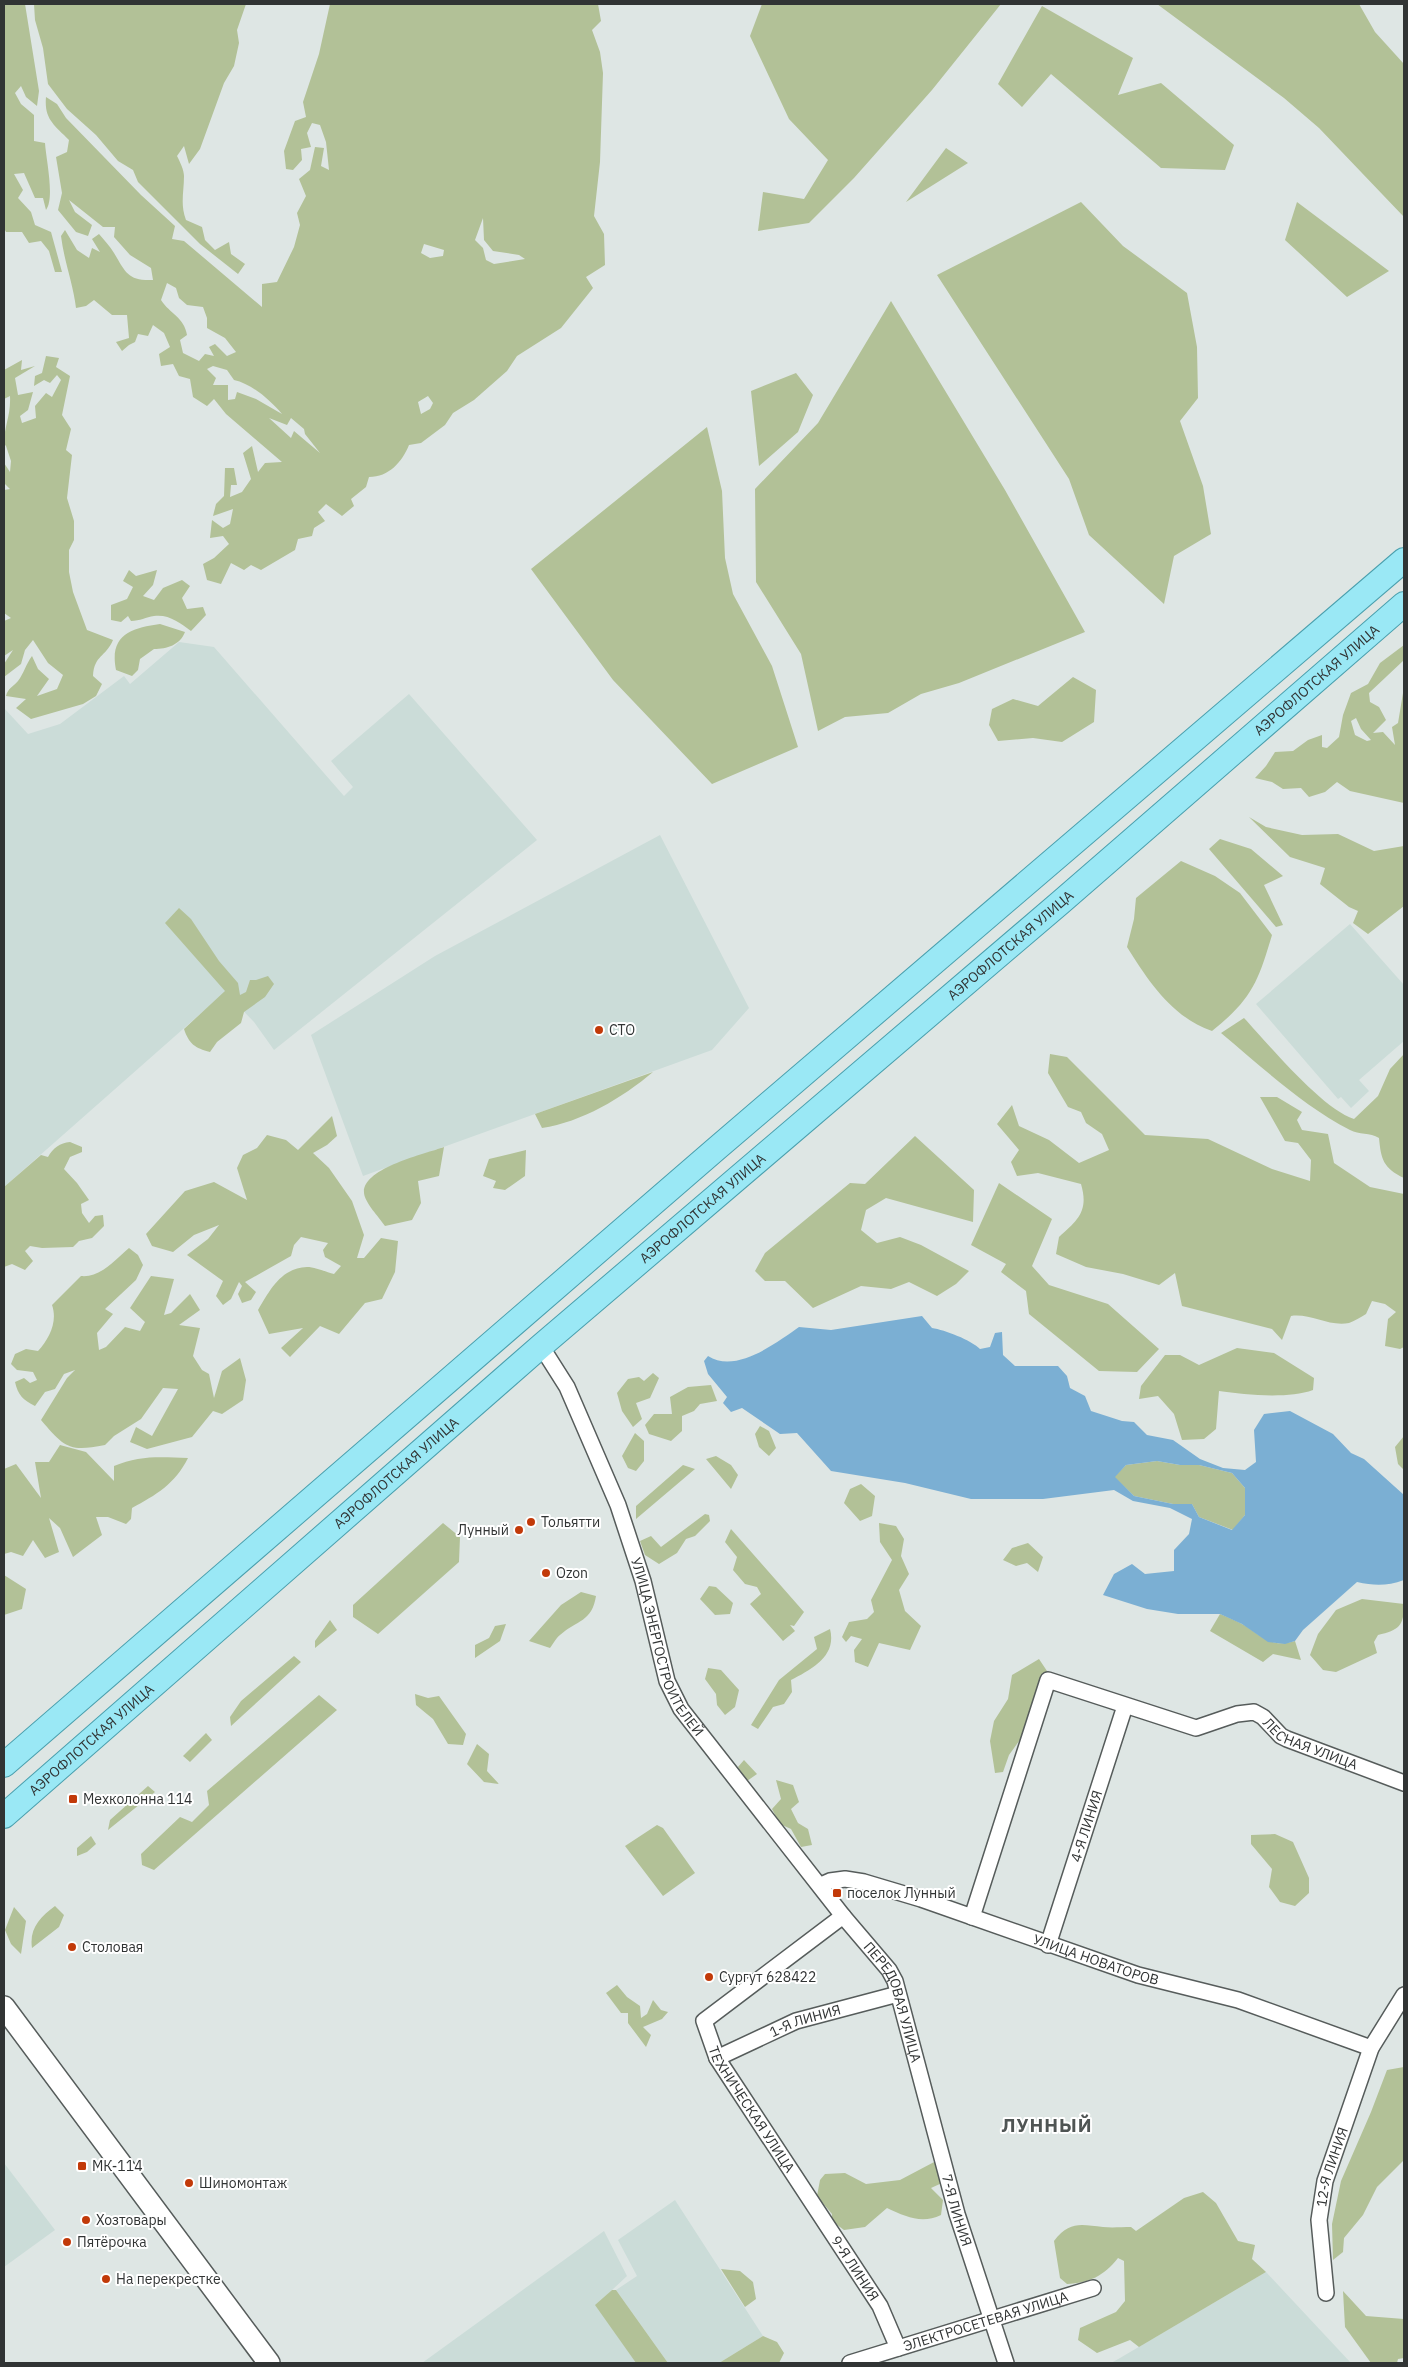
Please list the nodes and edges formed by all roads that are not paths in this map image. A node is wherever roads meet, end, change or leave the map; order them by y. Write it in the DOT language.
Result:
graph roads {
  1 [pos="1404,560"];
  2 [pos="1404,604"];
  3 [pos="541,1346"];
  4 [pos="1125,1706"];
  5 [pos="4,1765"];
  6 [pos="1404,1783"];
  7 [pos="4,1816"];
  8 [pos="821,1886"];
  9 [pos="843,1916"];
  10 [pos="972,1917"];
  11 [pos="1048,1945"];
  12 [pos="898,1994"];
  13 [pos="1404,1994"];
  14 [pos="4,2006"];
  15 [pos="1371,2048"];
  16 [pos="717,2058"];
  17 [pos="925,2099"];
  18 [pos="806,2193"];
  19 [pos="1093,2288"];
  20 [pos="1326,2292"];
  21 [pos="991,2320"];
  22 [pos="898,2348"];
  23 [pos="269,2363"];
  24 [pos="850,2363"];
  25 [pos="1006,2363"];
  1 -- 5 [label="main road"];
  2 -- 3 [label="main road, АЭРОФЛОТСКАЯ УЛИЦА"];
  3 -- 7 [label="main road, АЭРОФЛОТСКАЯ УЛИЦА"];
  3 -- 8 [label="street, УЛИЦА ЭНЕРГОСТРОИТЕЛЕЙ"];
  4 -- 6 [label="street, ЛЕСНАЯ УЛИЦА"];
  4 -- 10 [label="street, ЛЕСНАЯ УЛИЦА"];
  4 -- 11 [label="street, 4-Я ЛИНИЯ"];
  8 -- 9 [label="street, УЛИЦА ЭНЕРГОСТРОИТЕЛЕЙ"];
  8 -- 10 [label="street, УЛИЦА НОВАТОРОВ"];
  9 -- 12 [label="street, ПЕРЕДОВАЯ УЛИЦА"];
  9 -- 16 [label="street, ТЕХНИЧЕСКАЯ УЛИЦА"];
  10 -- 11 [label="street, УЛИЦА НОВАТОРОВ"];
  11 -- 15 [label="street, УЛИЦА НОВАТОРОВ"];
  12 -- 16 [label="street, 1-Я ЛИНИЯ"];
  12 -- 17 [label="street, ПЕРЕДОВАЯ УЛИЦА"];
  13 -- 15 [label="street, 12-Я ЛИНИЯ"];
  14 -- 23 [label="main road"];
  15 -- 20 [label="street, 12-Я ЛИНИЯ"];
  16 -- 18 [label="street, ТЕХНИЧЕСКАЯ УЛИЦА"];
  17 -- 21 [label="street, 7-Я ЛИНИЯ"];
  18 -- 22 [label="street, 9-Я ЛИНИЯ"];
  19 -- 21 [label="street, ЭЛЕКТРОСЕТЕВАЯ УЛИЦА"];
  21 -- 22 [label="street, ЭЛЕКТРОСЕТЕВАЯ УЛИЦА"];
  21 -- 25 [label="street"];
  22 -- 24 [label="street, ЭЛЕКТРОСЕТЕВАЯ УЛИЦА"];
}
